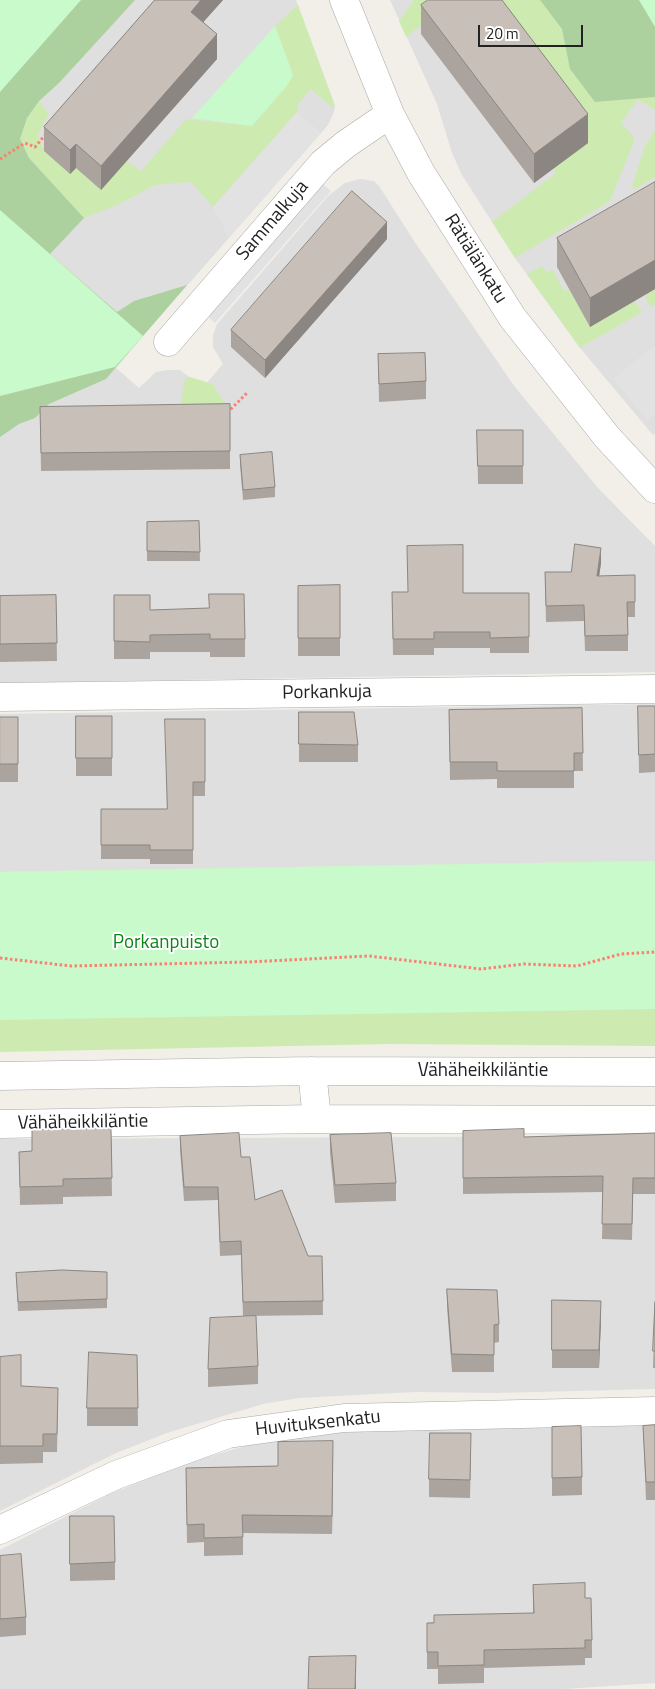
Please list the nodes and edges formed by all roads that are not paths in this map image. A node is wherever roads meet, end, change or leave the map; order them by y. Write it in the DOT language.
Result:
graph roads {
  1 [pos="344,0"];
  2 [pos="390,114"];
  3 [pos="168,342"];
  4 [pos="655,489"];
  5 [pos="655,689"];
  6 [pos="0,697"];
  7 [pos="312,1071"];
  8 [pos="655,1072"];
  9 [pos="0,1076"];
  10 [pos="317,1119"];
  11 [pos="655,1120"];
  12 [pos="0,1124"];
  13 [pos="655,1411"];
  14 [pos="0,1530"];
  1 -- 2 [label="street, Rätiälänkatu"];
  2 -- 3 [label="street, Sammalkuja"];
  2 -- 4 [label="street, Rätiälänkatu"];
  5 -- 6 [label="street, Porkankuja"];
  7 -- 8 [label="street, Vähäheikkiläntie"];
  7 -- 9 [label="street, Vähäheikkiläntie"];
  7 -- 10 [label="street"];
  10 -- 11 [label="street, Vähäheikkiläntie"];
  10 -- 12 [label="street, Vähäheikkiläntie"];
  13 -- 14 [label="street, Huvituksenkatu"];
}
